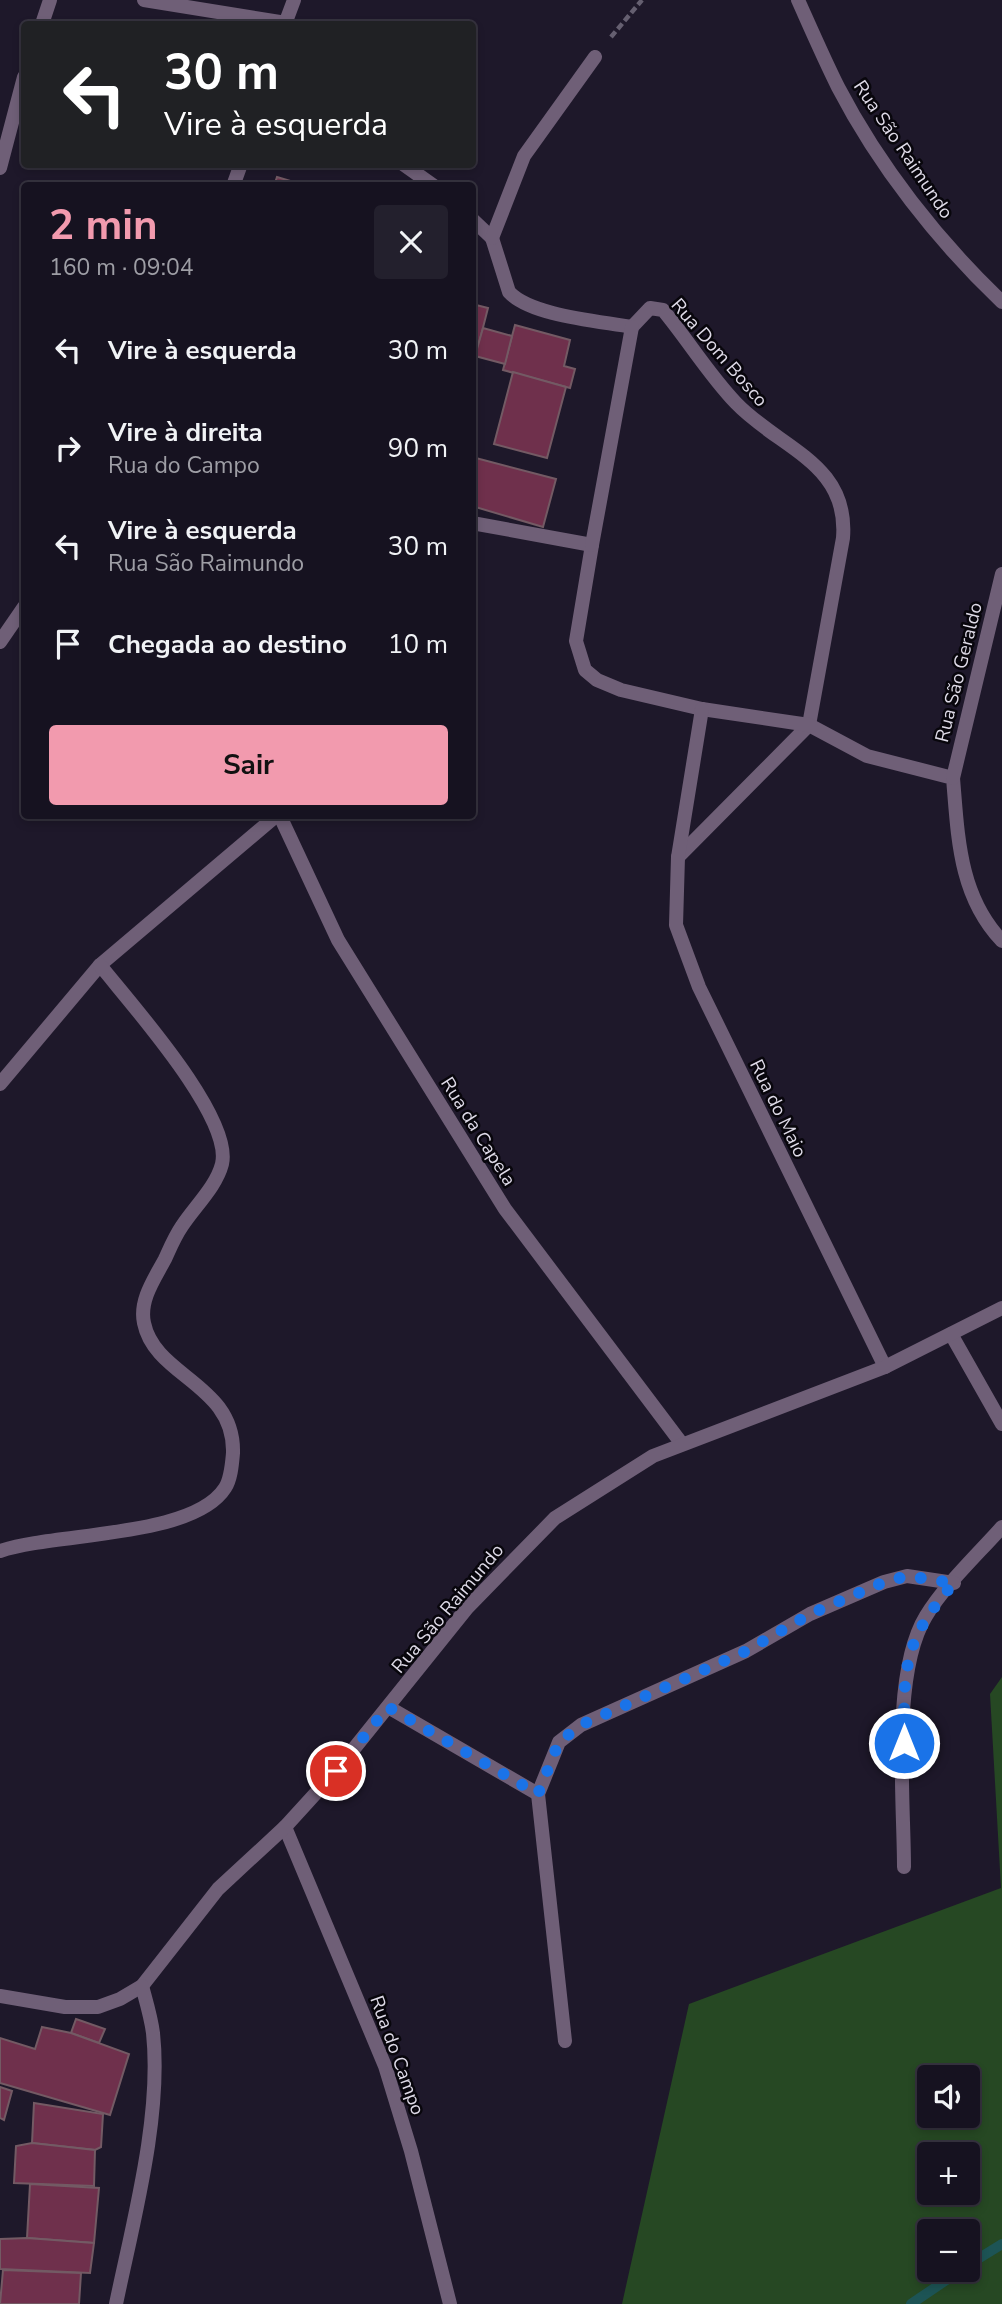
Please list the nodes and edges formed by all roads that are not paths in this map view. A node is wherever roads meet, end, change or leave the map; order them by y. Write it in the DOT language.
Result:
graph roads {
  1 [pos="50,0"];
  2 [pos="144,0"];
  3 [pos="294,0"];
  4 [pos="798,0"];
  5 [pos="43,21"];
  6 [pos="268,21"];
  7 [pos="287,21"];
  8 [pos="595,57"];
  9 [pos="21,88"];
  10 [pos="0,168"];
  11 [pos="409,168"];
  12 [pos="428,182"];
  13 [pos="476,223"];
  14 [pos="492,238"];
  15 [pos="1002,302"];
  16 [pos="632,327"];
  17 [pos="476,524"];
  18 [pos="592,545"];
  19 [pos="1002,574"];
  20 [pos="21,611"];
  21 [pos="0,642"];
  22 [pos="702,709"];
  23 [pos="809,724"];
  24 [pos="953,778"];
  25 [pos="274,819"];
  26 [pos="279,819"];
  27 [pos="678,857"];
  28 [pos="1002,941"];
  29 [pos="100,965"];
  30 [pos="0,1084"];
  31 [pos="1002,1308"];
  32 [pos="951,1334"];
  33 [pos="885,1367"];
  34 [pos="1002,1424"];
  35 [pos="682,1444"];
  36 [pos="1002,1527"];
  37 [pos="0,1551"];
  38 [pos="954,1583"];
  39 [pos="388,1707"];
  40 [pos="538,1794"];
  41 [pos="285,1827"];
  42 [pos="904,1867"];
  43 [pos="142,1986"];
  44 [pos="0,1996"];
  45 [pos="565,2041"];
  46 [pos="116,2304"];
  47 [pos="450,2304"];
  1 -- 5 [label="street"];
  2 -- 6 [label="street"];
  3 -- 7 [label="street"];
  4 -- 15 [label="street, Rua São Raimundo"];
  8 -- 14 [label="street"];
  9 -- 10 [label="street"];
  11 -- 12 [label="street"];
  13 -- 14 [label="street"];
  14 -- 16 [label="street"];
  16 -- 18 [label="street"];
  16 -- 23 [label="street, Rua Dom Bosco"];
  17 -- 18 [label="street"];
  18 -- 22 [label="street"];
  19 -- 24 [label="street, Rua São Geraldo"];
  20 -- 21 [label="street"];
  22 -- 23 [label="street"];
  22 -- 27 [label="street, Rua do Maio"];
  23 -- 24 [label="street"];
  23 -- 27 [label="street"];
  24 -- 28 [label="street, Rua São Geraldo"];
  25 -- 29 [label="street"];
  26 -- 35 [label="street, Rua da Capela"];
  27 -- 33 [label="street, Rua do Maio"];
  29 -- 30 [label="street"];
  29 -- 37 [label="street"];
  31 -- 32 [label="street, Rua São Raimundo"];
  32 -- 33 [label="street, Rua São Raimundo"];
  32 -- 34 [label="street"];
  33 -- 35 [label="street, Rua São Raimundo"];
  35 -- 39 [label="street, Rua São Raimundo"];
  36 -- 38 [label="street"];
  38 -- 40 [label="street"];
  38 -- 42 [label="street"];
  39 -- 40 [label="street"];
  39 -- 41 [label="street, Rua São Raimundo"];
  40 -- 45 [label="street"];
  41 -- 43 [label="street, Rua São Raimundo"];
  41 -- 47 [label="street, Rua do Campo"];
  43 -- 44 [label="street, Rua São Raimundo"];
  43 -- 46 [label="street"];
}
